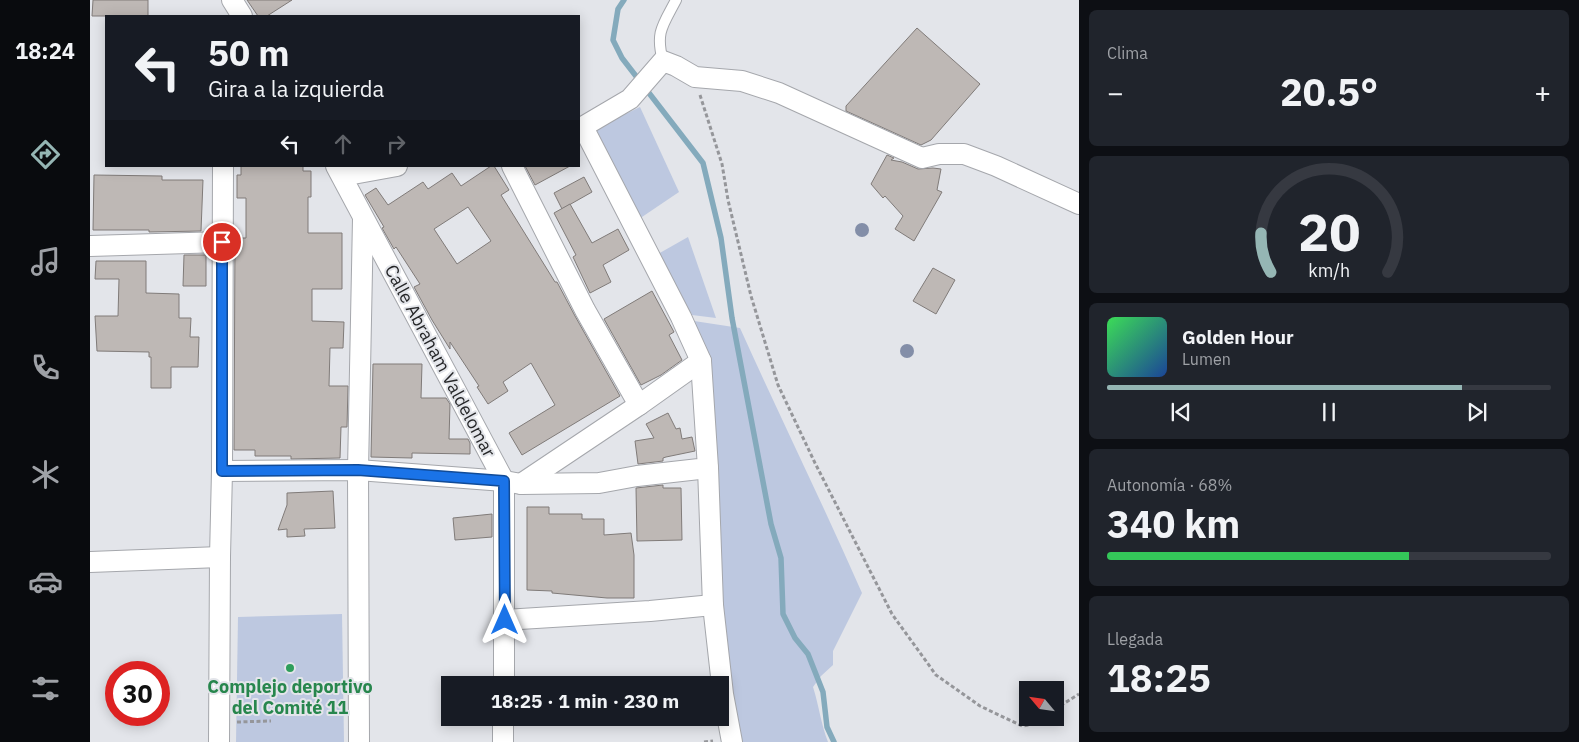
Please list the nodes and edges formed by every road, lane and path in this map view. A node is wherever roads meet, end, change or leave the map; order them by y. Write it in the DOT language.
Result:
graph roads {
  1 [pos="225,0"];
  2 [pos="232,0"];
  3 [pos="676,0"];
  4 [pos="225,15"];
  5 [pos="241,15"];
  6 [pos="665,65"];
  7 [pos="581,128"];
  8 [pos="223,167"];
  9 [pos="385,167"];
  10 [pos="513,167"];
  11 [pos="339,171"];
  12 [pos="1079,204"];
  13 [pos="364,217"];
  14 [pos="222,242"];
  15 [pos="90,246"];
  16 [pos="701,361"];
  17 [pos="639,405"];
  18 [pos="708,468"];
  19 [pos="358,470"];
  20 [pos="222,471"];
  21 [pos="512,482"];
  22 [pos="220,557"];
  23 [pos="90,562"];
  24 [pos="713,605"];
  25 [pos="505,620"];
  26 [pos="504,676"];
  27 [pos="1079,694"];
  28 [pos="1064,703"];
  29 [pos="271,721"];
  30 [pos="236,722"];
  31 [pos="1019,725"];
  32 [pos="503,726"];
  33 [pos="219,742"];
  34 [pos="359,742"];
  35 [pos="503,742"];
  36 [pos="732,742"];
  1 -- 4 [label="street"];
  2 -- 5 [label="street"];
  3 -- 6 [label="lane"];
  6 -- 7 [label="street"];
  6 -- 12 [label="street"];
  6 -- 31 [label="path"];
  7 -- 16 [label="street"];
  8 -- 14 [label="street"];
  9 -- 11 [label="street"];
  10 -- 17 [label="street"];
  11 -- 13 [label="street, Calle Abraham Valdelomar"];
  13 -- 19 [label="street"];
  13 -- 21 [label="street, Calle Abraham Valdelomar"];
  14 -- 15 [label="street"];
  14 -- 20 [label="street"];
  16 -- 17 [label="street"];
  16 -- 18 [label="street"];
  17 -- 21 [label="street"];
  18 -- 21 [label="street"];
  18 -- 24 [label="street"];
  19 -- 20 [label="street"];
  19 -- 21 [label="street"];
  19 -- 34 [label="street"];
  20 -- 22 [label="street"];
  21 -- 25 [label="street, Calle Abraham Valdelomar"];
  22 -- 23 [label="street"];
  22 -- 33 [label="street"];
  24 -- 25 [label="street"];
  24 -- 36 [label="street"];
  25 -- 26 [label="street, Calle Abraham Valdelomar"];
  27 -- 28 [label="path"];
  29 -- 30 [label="path"];
  32 -- 35 [label="street"];
}
